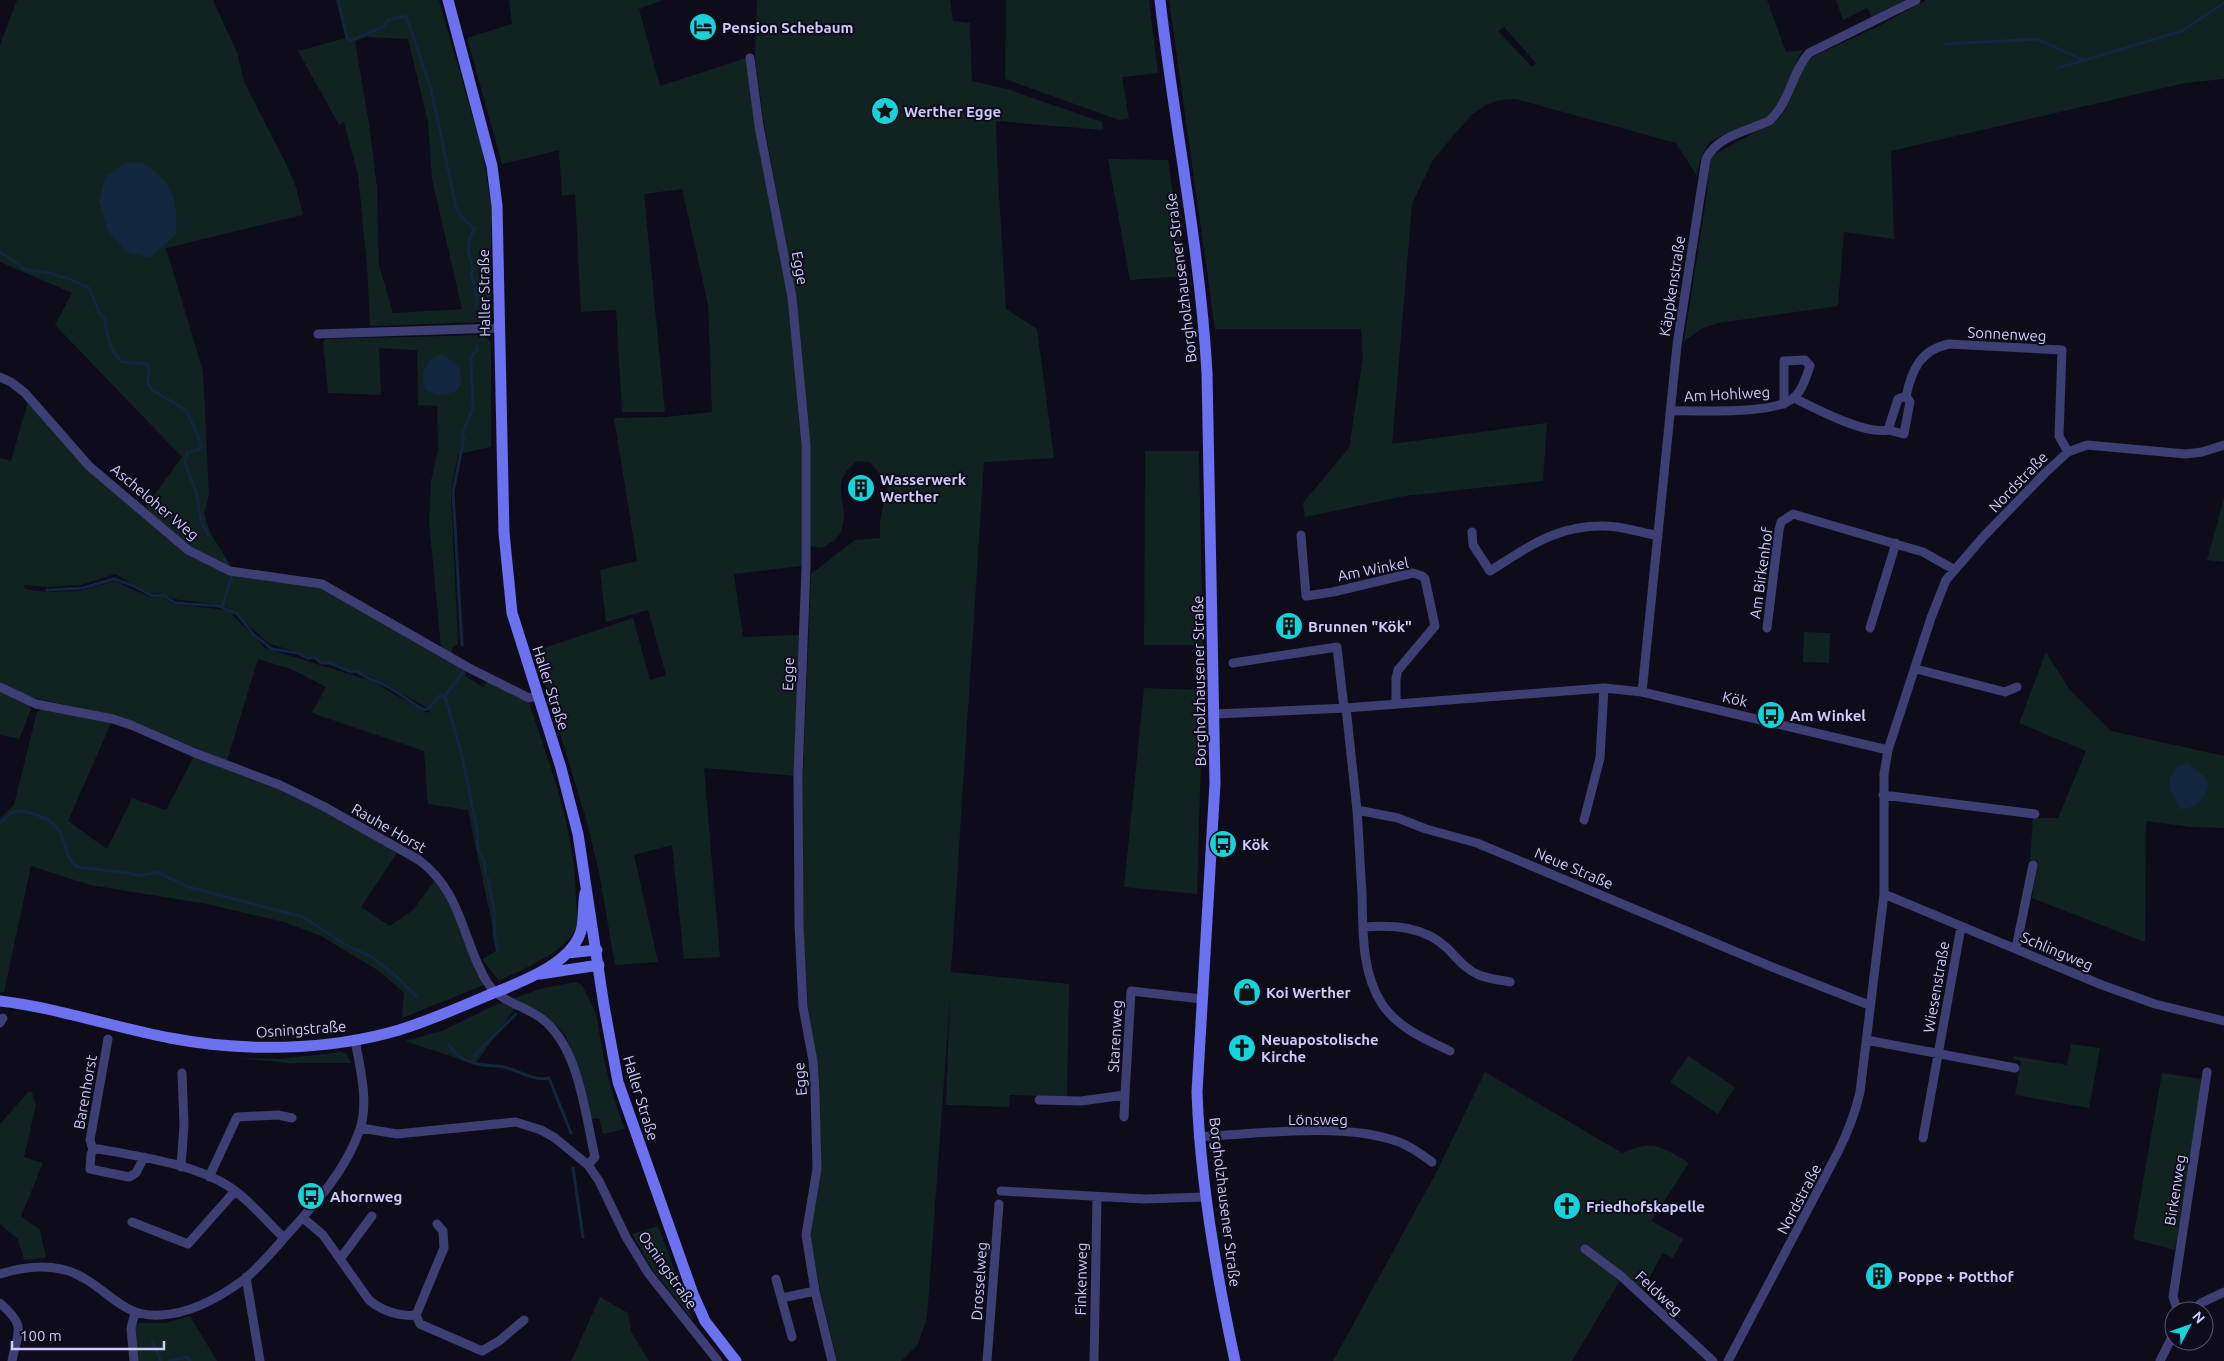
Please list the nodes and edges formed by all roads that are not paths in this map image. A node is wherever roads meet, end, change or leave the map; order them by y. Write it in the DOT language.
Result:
graph roads {
  1 [pos="448,0"];
  2 [pos="1160,0"];
  3 [pos="1916,0"];
  4 [pos="750,58"];
  5 [pos="500,328"];
  6 [pos="318,334"];
  7 [pos="0,377"];
  8 [pos="1906,396"];
  9 [pos="1794,398"];
  10 [pos="1784,404"];
  11 [pos="1671,410"];
  12 [pos="1888,430"];
  13 [pos="2224,445"];
  14 [pos="2068,452"];
  15 [pos="1472,532"];
  16 [pos="1301,535"];
  17 [pos="1658,536"];
  18 [pos="1896,543"];
  19 [pos="1955,570"];
  20 [pos="1767,628"];
  21 [pos="1870,628"];
  22 [pos="1233,663"];
  23 [pos="1916,669"];
  24 [pos="0,687"];
  25 [pos="1604,688"];
  26 [pos="2017,688"];
  27 [pos="1642,692"];
  28 [pos="538,696"];
  29 [pos="1396,704"];
  30 [pos="1345,708"];
  31 [pos="1215,714"];
  32 [pos="1888,750"];
  33 [pos="1883,795"];
  34 [pos="1357,810"];
  35 [pos="2035,814"];
  36 [pos="1584,820"];
  37 [pos="2032,865"];
  38 [pos="586,879"];
  39 [pos="1884,894"];
  40 [pos="1363,927"];
  41 [pos="1961,927"];
  42 [pos="2016,948"];
  43 [pos="597,950"];
  44 [pos="567,953"];
  45 [pos="599,965"];
  46 [pos="538,974"];
  47 [pos="1510,982"];
  48 [pos="1202,999"];
  49 [pos="0,1001"];
  50 [pos="1869,1005"];
  51 [pos="2224,1021"];
  52 [pos="108,1039"];
  53 [pos="355,1040"];
  54 [pos="1866,1040"];
  55 [pos="1450,1051"];
  56 [pos="1938,1053"];
  57 [pos="2015,1068"];
  58 [pos="2207,1072"];
  59 [pos="182,1073"];
  60 [pos="1125,1095"];
  61 [pos="1039,1100"];
  62 [pos="1124,1117"];
  63 [pos="292,1118"];
  64 [pos="361,1128"];
  65 [pos="1198,1137"];
  66 [pos="1923,1138"];
  67 [pos="94,1150"];
  68 [pos="144,1157"];
  69 [pos="1432,1162"];
  70 [pos="588,1165"];
  71 [pos="181,1167"];
  72 [pos="209,1177"];
  73 [pos="236,1191"];
  74 [pos="1001,1191"];
  75 [pos="1206,1197"];
  76 [pos="1097,1198"];
  77 [pos="999,1204"];
  78 [pos="372,1216"];
  79 [pos="303,1218"];
  80 [pos="132,1222"];
  81 [pos="437,1224"];
  82 [pos="284,1238"];
  83 [pos="1584,1249"];
  84 [pos="340,1259"];
  85 [pos="0,1274"];
  86 [pos="246,1277"];
  87 [pos="776,1279"];
  88 [pos="815,1291"];
  89 [pos="2224,1292"];
  90 [pos="782,1298"];
  91 [pos="2174,1301"];
  92 [pos="2205,1301"];
  93 [pos="0,1303"];
  94 [pos="135,1313"];
  95 [pos="416,1315"];
  96 [pos="524,1320"];
  97 [pos="792,1337"];
  98 [pos="12,1361"];
  99 [pos="134,1361"];
  100 [pos="260,1361"];
  101 [pos="718,1361"];
  102 [pos="736,1361"];
  103 [pos="832,1361"];
  104 [pos="987,1361"];
  105 [pos="1094,1361"];
  106 [pos="1235,1361"];
  107 [pos="1713,1361"];
  108 [pos="1728,1361"];
  1 -- 5 [label="street, Haller Straße"];
  2 -- 31 [label="street, Borgholzhausener Straße"];
  3 -- 11 [label="street, Käppkenstraße"];
  4 -- 88 [label="street, Egge"];
  5 -- 6 [label="street"];
  5 -- 28 [label="street, Haller Straße"];
  7 -- 28 [label="street, Ascheloher Weg"];
  8 -- 12 [label="street, Sonnenweg"];
  8 -- 12 [label="street, Sonnenweg"];
  8 -- 14 [label="street, Sonnenweg"];
  9 -- 10 [label="street, Am Hohlweg"];
  9 -- 10 [label="street, Am Hohlweg"];
  9 -- 12 [label="street, Sonnenweg"];
  10 -- 11 [label="street, Am Hohlweg"];
  11 -- 17 [label="street, Käppkenstraße"];
  13 -- 14 [label="street, Nordstraße"];
  14 -- 19 [label="street, Nordstraße"];
  15 -- 17 [label="street"];
  16 -- 29 [label="street, Am Winkel"];
  17 -- 27 [label="street, Käppkenstraße"];
  18 -- 19 [label="street, Am Birkenhof"];
  18 -- 20 [label="street, Am Birkenhof"];
  18 -- 21 [label="street"];
  19 -- 23 [label="street, Nordstraße"];
  22 -- 30 [label="street"];
  23 -- 26 [label="street"];
  23 -- 32 [label="street, Nordstraße"];
  24 -- 70 [label="street, Rauhe Horst"];
  25 -- 27 [label="street, Kök"];
  25 -- 29 [label="street, Kök"];
  25 -- 36 [label="street"];
  27 -- 32 [label="street, Kök"];
  28 -- 38 [label="street, Haller Straße"];
  29 -- 30 [label="street, Kök"];
  30 -- 31 [label="street, Kök"];
  30 -- 34 [label="street"];
  31 -- 48 [label="street, Borgholzhausener Straße"];
  32 -- 33 [label="street, Nordstraße"];
  33 -- 35 [label="street"];
  33 -- 39 [label="street, Nordstraße"];
  34 -- 40 [label="street"];
  34 -- 50 [label="street, Neue Straße"];
  37 -- 42 [label="street"];
  38 -- 43 [label="street, Haller Straße"];
  38 -- 44 [label="street, Osningstraße"];
  39 -- 41 [label="street, Schlingweg"];
  39 -- 50 [label="street, Nordstraße"];
  40 -- 47 [label="street"];
  40 -- 55 [label="street"];
  41 -- 42 [label="street, Schlingweg"];
  41 -- 56 [label="street, Wiesenstraße"];
  42 -- 51 [label="street, Schlingweg"];
  43 -- 44 [label="street"];
  43 -- 45 [label="street, Haller Straße"];
  44 -- 46 [label="street, Osningstraße"];
  45 -- 46 [label="street, Osningstraße"];
  45 -- 102 [label="street, Haller Straße"];
  46 -- 53 [label="street, Osningstraße"];
  48 -- 60 [label="street, Starenweg"];
  48 -- 65 [label="street, Borgholzhausener Straße"];
  49 -- 53 [label="street, Osningstraße"];
  50 -- 54 [label="street, Nordstraße"];
  52 -- 67 [label="street, Barenhorst"];
  53 -- 64 [label="street"];
  54 -- 56 [label="street"];
  54 -- 108 [label="street, Nordstraße"];
  56 -- 57 [label="street, Wiesenstraße"];
  56 -- 66 [label="street, Wiesenstraße"];
  58 -- 91 [label="street, Birkenweg"];
  59 -- 71 [label="street"];
  60 -- 61 [label="street"];
  60 -- 62 [label="street, Starenweg"];
  63 -- 72 [label="street"];
  64 -- 70 [label="street, Osningstraße"];
  64 -- 79 [label="street"];
  65 -- 69 [label="street, Lönsweg"];
  65 -- 75 [label="street, Borgholzhausener Straße"];
  67 -- 68 [label="street, Barenhorst"];
  67 -- 68 [label="street, Barenhorst"];
  68 -- 71 [label="street, Barenhorst"];
  70 -- 101 [label="street, Osningstraße"];
  71 -- 72 [label="street, Barenhorst"];
  72 -- 73 [label="street, Barenhorst"];
  73 -- 80 [label="street"];
  73 -- 82 [label="street, Barenhorst"];
  74 -- 76 [label="street"];
  75 -- 76 [label="street"];
  75 -- 106 [label="street, Borgholzhausener Straße"];
  76 -- 105 [label="street, Finkenweg"];
  77 -- 104 [label="street, Drosselweg"];
  78 -- 84 [label="street"];
  79 -- 82 [label="street"];
  79 -- 84 [label="street"];
  81 -- 95 [label="street"];
  82 -- 86 [label="street"];
  83 -- 107 [label="street, Feldweg"];
  84 -- 95 [label="street"];
  85 -- 94 [label="street"];
  86 -- 94 [label="street"];
  86 -- 100 [label="street"];
  87 -- 90 [label="street"];
  88 -- 90 [label="street"];
  88 -- 103 [label="street, Egge"];
  89 -- 92 [label="street"];
  90 -- 97 [label="street"];
  93 -- 98 [label="street"];
  94 -- 99 [label="street"];
  95 -- 96 [label="street"];
}
